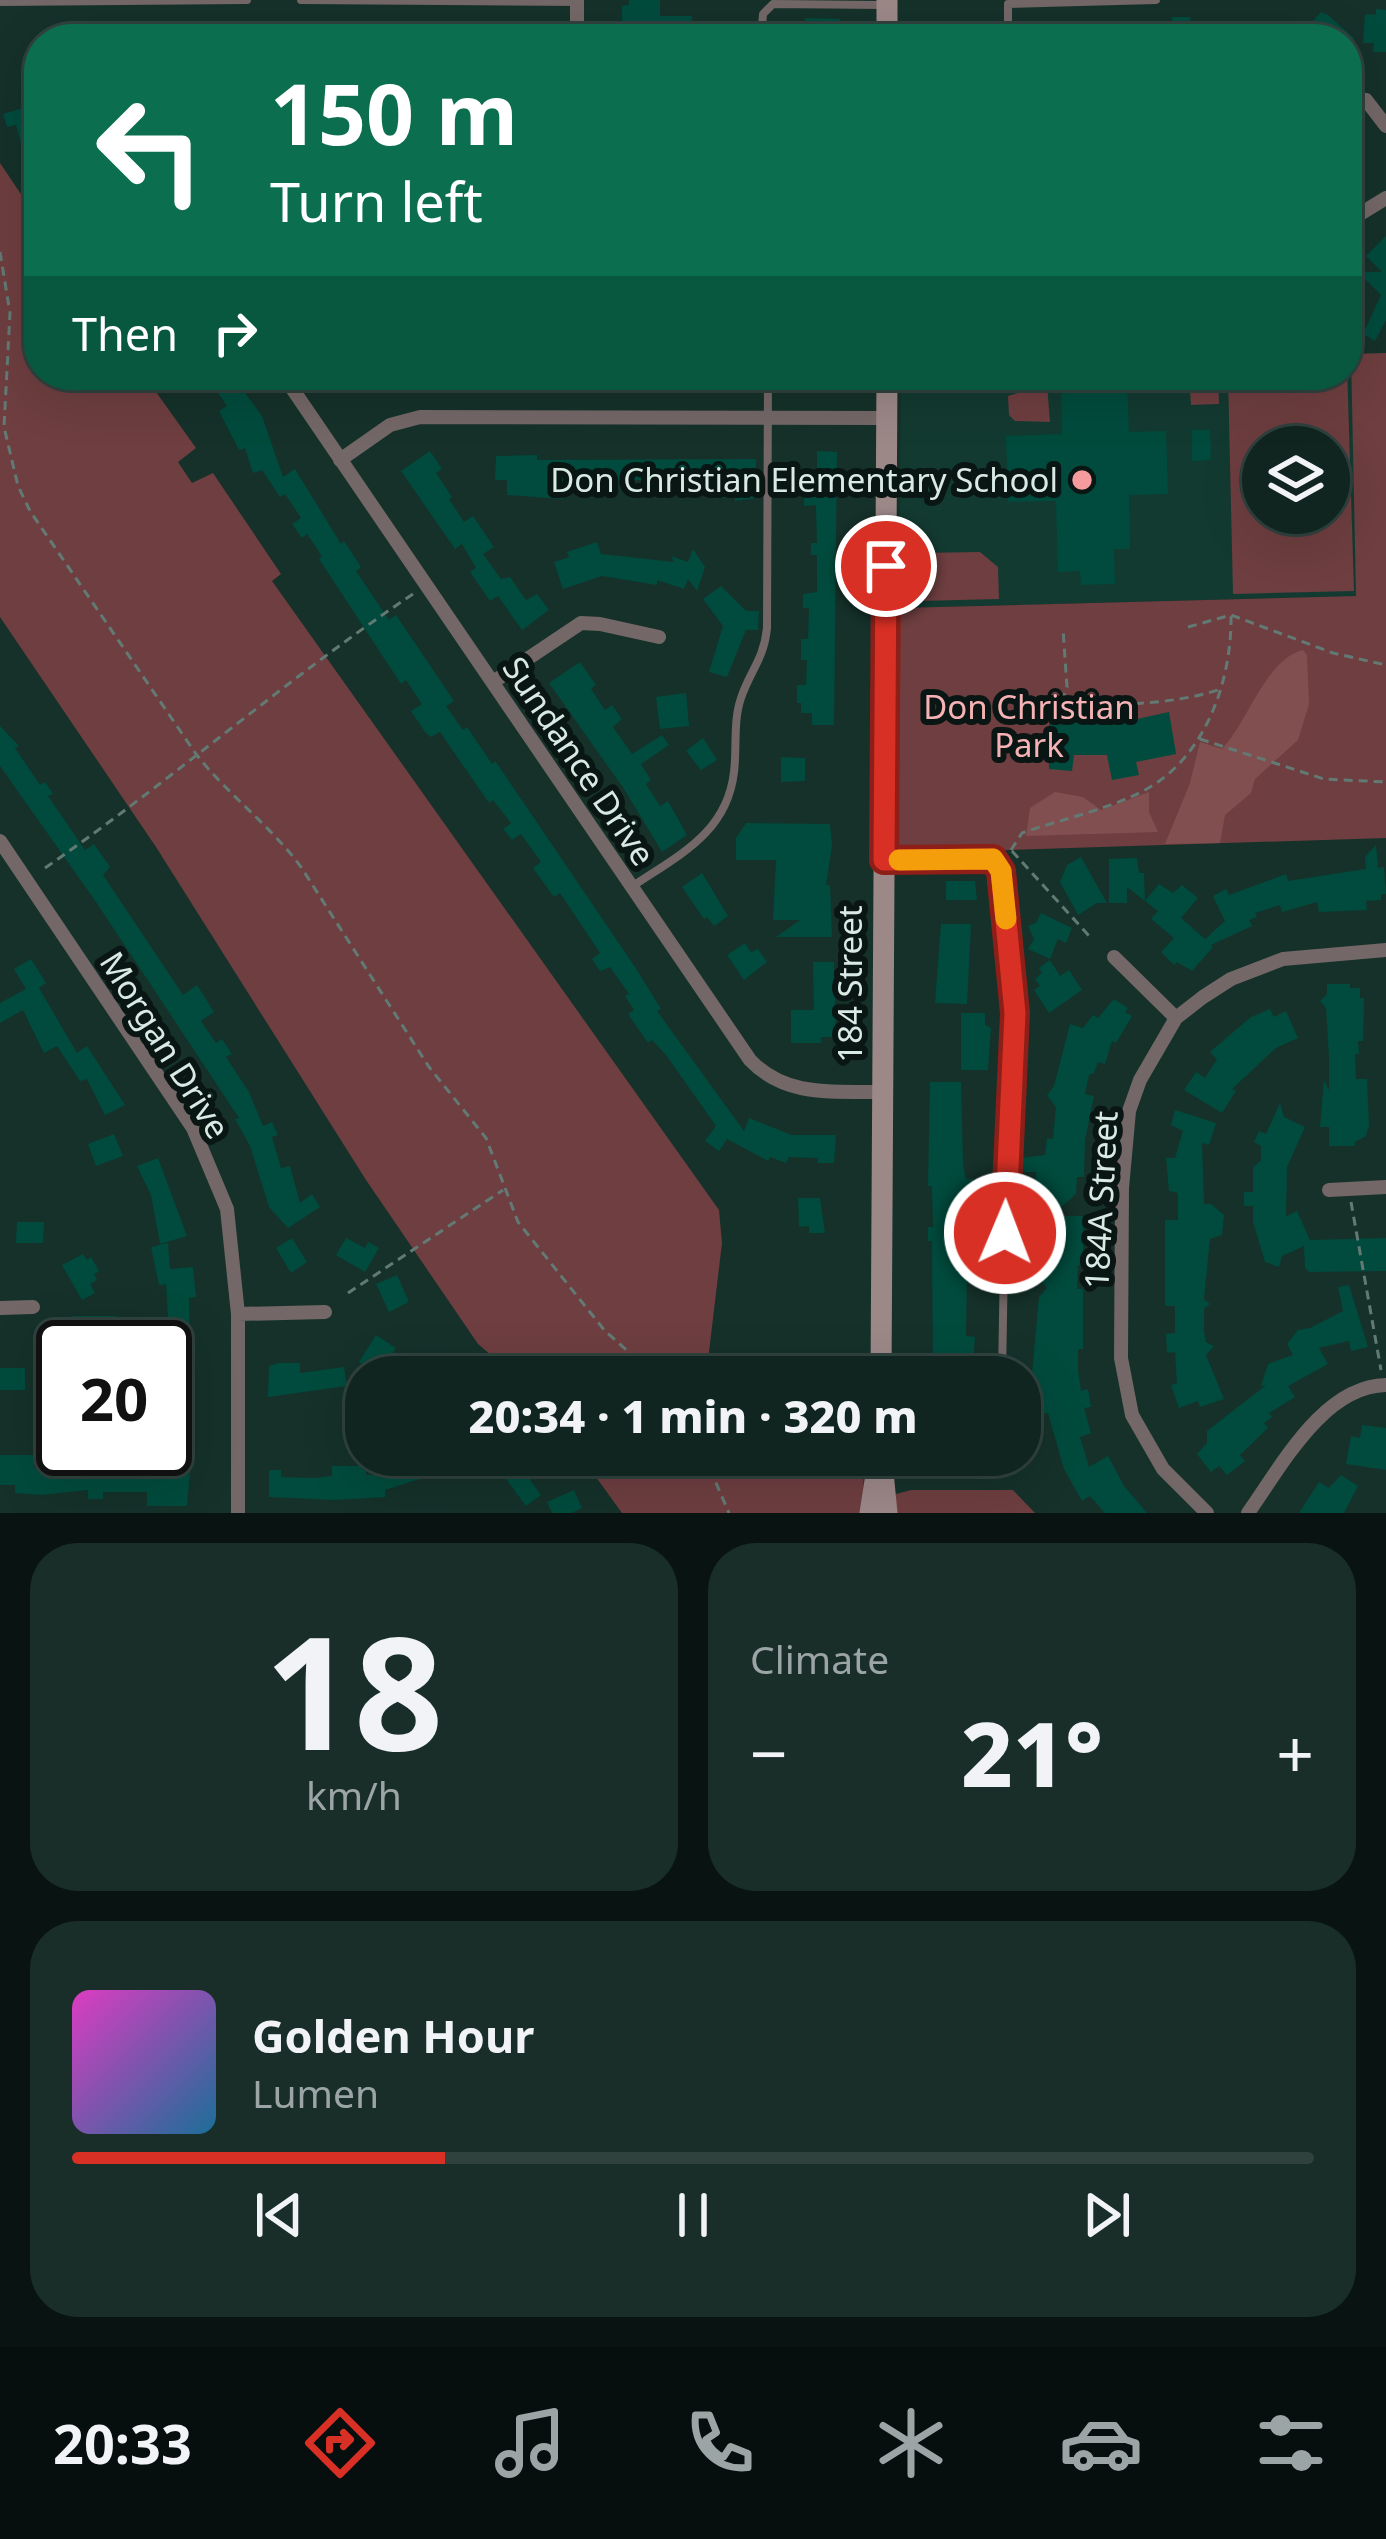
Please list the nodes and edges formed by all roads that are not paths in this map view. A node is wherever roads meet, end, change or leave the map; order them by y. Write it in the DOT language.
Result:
graph roads {
  1 [pos="248,0"];
  2 [pos="301,0"];
  3 [pos="1156,0"];
  4 [pos="577,1"];
  5 [pos="0,2"];
  6 [pos="886,3"];
  7 [pos="763,24"];
  8 [pos="1008,24"];
  9 [pos="1366,100"];
  10 [pos="1386,126"];
  11 [pos="294,390"];
  12 [pos="768,390"];
  13 [pos="887,390"];
  14 [pos="767,418"];
  15 [pos="886,418"];
  16 [pos="340,460"];
  17 [pos="659,637"];
  18 [pos="493,682"];
  19 [pos="0,841"];
  20 [pos="884,860"];
  21 [pos="632,887"];
  22 [pos="1386,950"];
  23 [pos="1114,958"];
  24 [pos="1176,1018"];
  25 [pos="883,1092"];
  26 [pos="1386,1187"];
  27 [pos="1329,1190"];
  28 [pos="33,1307"];
  29 [pos="0,1308"];
  30 [pos="325,1312"];
  31 [pos="238,1314"];
  32 [pos="881,1356"];
  33 [pos="1002,1356"];
  34 [pos="1385,1385"];
  35 [pos="876,1476"];
  36 [pos="883,1476"];
  37 [pos="238,1513"];
  38 [pos="870,1513"];
  39 [pos="887,1513"];
  40 [pos="1207,1513"];
  41 [pos="1248,1513"];
  1 -- 5 [label="lane"];
  2 -- 4 [label="lane"];
  3 -- 8 [label="lane"];
  6 -- 7 [label="lane"];
  9 -- 10 [label="street"];
  11 -- 16 [label="street, Sundance Drive"];
  12 -- 14 [label="lane"];
  13 -- 15 [label="main road, 184 Street"];
  14 -- 15 [label="street"];
  14 -- 16 [label="street"];
  14 -- 21 [label="lane"];
  15 -- 20 [label="main road, 184 Street"];
  16 -- 18 [label="street, Sundance Drive"];
  17 -- 18 [label="street"];
  18 -- 21 [label="street, Sundance Drive"];
  19 -- 31 [label="street, Morgan Drive"];
  20 -- 25 [label="main road, 184 Street"];
  20 -- 33 [label="lane"];
  21 -- 25 [label="street, Sundance Drive"];
  22 -- 24 [label="street"];
  23 -- 24 [label="street"];
  24 -- 40 [label="street, 184A Street"];
  25 -- 32 [label="main road, 184 Street"];
  26 -- 27 [label="street"];
  28 -- 29 [label="street"];
  30 -- 31 [label="street"];
  31 -- 37 [label="street, Morgan Drive"];
  34 -- 41 [label="street"];
  35 -- 38 [label="main road"];
  36 -- 39 [label="main road"];
}
